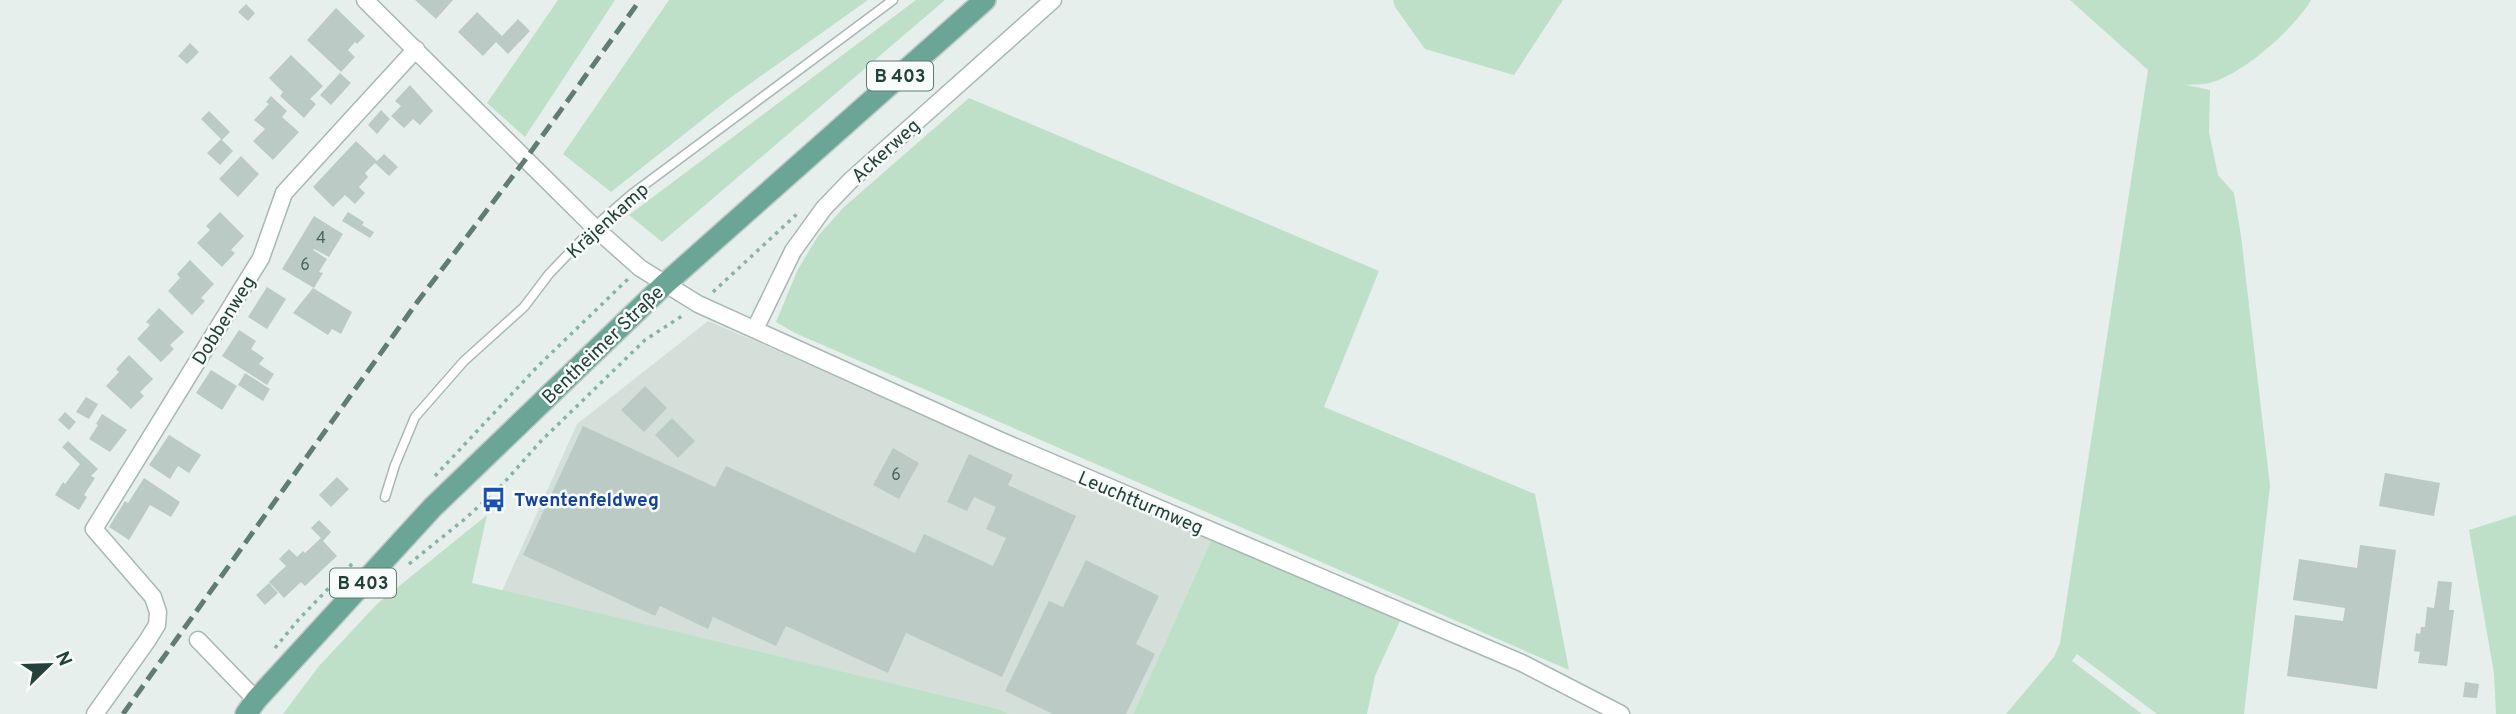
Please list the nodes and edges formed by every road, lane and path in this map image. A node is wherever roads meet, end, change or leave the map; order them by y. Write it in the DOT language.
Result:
graph roads {
  1 [pos="365,0"];
  2 [pos="893,0"];
  3 [pos="985,0"];
  4 [pos="1052,0"];
  5 [pos="416,49"];
  6 [pos="802,210"];
  7 [pos="594,227"];
  8 [pos="665,284"];
  9 [pos="698,304"];
  10 [pos="755,329"];
  11 [pos="385,497"];
  12 [pos="401,572"];
  13 [pos="198,640"];
  14 [pos="251,707"];
  15 [pos="95,714"];
  16 [pos="1621,714"];
  1 -- 5 [label="street"];
  2 -- 7 [label="lane, Kräjenkamp"];
  3 -- 8 [label="main road, Bentheimer Straße / B 403"];
  4 -- 10 [label="street, Ackerweg"];
  5 -- 7 [label="street"];
  5 -- 15 [label="street, Dobbenweg"];
  6 -- 9 [label="path"];
  7 -- 8 [label="street"];
  7 -- 11 [label="lane, Kräjenkamp"];
  8 -- 9 [label="street, Leuchtturmweg"];
  8 -- 14 [label="main road, Bentheimer Straße / B 403"];
  9 -- 10 [label="street, Leuchtturmweg"];
  9 -- 12 [label="path"];
  10 -- 16 [label="street, Leuchtturmweg"];
  13 -- 14 [label="street"];
}
